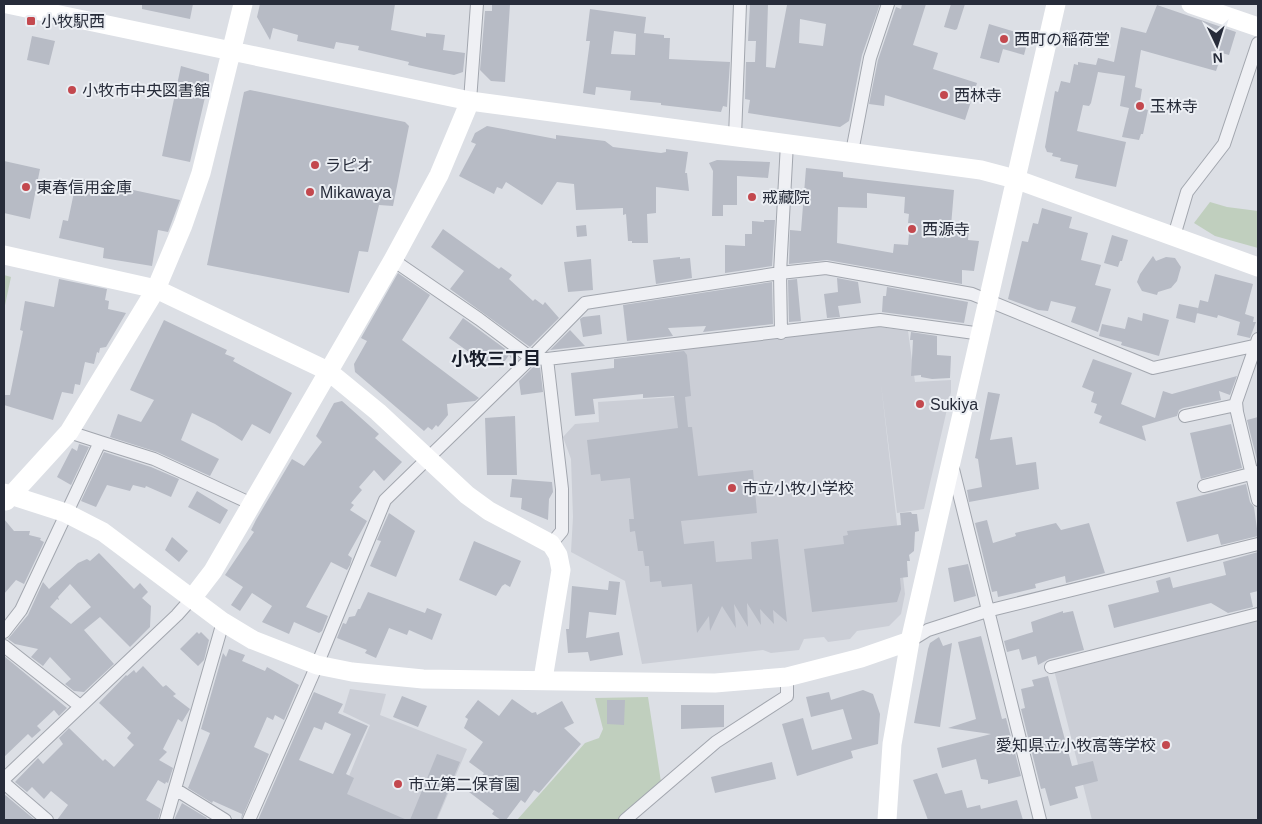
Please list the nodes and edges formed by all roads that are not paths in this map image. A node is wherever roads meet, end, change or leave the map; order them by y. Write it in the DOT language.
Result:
graph roads {
  1 [pos="7,4"];
  2 [pos="243,4"];
  3 [pos="477,4"];
  4 [pos="740,4"];
  5 [pos="888,4"];
  6 [pos="1056,4"];
  7 [pos="1191,4"];
  8 [pos="1258,27"];
  9 [pos="1258,43"];
  10 [pos="231,51"];
  11 [pos="470,101"];
  12 [pos="735,136"];
  13 [pos="786,143"];
  14 [pos="852,152"];
  15 [pos="1015,179"];
  16 [pos="1174,236"];
  17 [pos="4,256"];
  18 [pos="392,260"];
  19 [pos="1258,267"];
  20 [pos="780,273"];
  21 [pos="156,289"];
  22 [pos="989,300"];
  23 [pos="781,333"];
  24 [pos="982,334"];
  25 [pos="1258,343"];
  26 [pos="531,358"];
  27 [pos="547,359"];
  28 [pos="328,371"];
  29 [pos="1236,406"];
  30 [pos="1185,416"];
  31 [pos="69,432"];
  32 [pos="100,442"];
  33 [pos="428,457"];
  34 [pos="951,463"];
  35 [pos="1255,473"];
  36 [pos="1204,486"];
  37 [pos="7,497"];
  38 [pos="1258,500"];
  39 [pos="252,504"];
  40 [pos="66,513"];
  41 [pos="551,544"];
  42 [pos="1258,544"];
  43 [pos="193,597"];
  44 [pos="987,611"];
  45 [pos="1258,614"];
  46 [pos="223,622"];
  47 [pos="4,632"];
  48 [pos="910,641"];
  49 [pos="4,646"];
  50 [pos="317,665"];
  51 [pos="1051,667"];
  52 [pos="787,677"];
  53 [pos="543,679"];
  54 [pos="80,706"];
  55 [pos="4,779"];
  56 [pos="4,783"];
  57 [pos="175,789"];
  58 [pos="47,820"];
  59 [pos="166,820"];
  60 [pos="225,820"];
  61 [pos="249,820"];
  62 [pos="625,820"];
  63 [pos="887,820"];
  64 [pos="1040,820"];
  1 -- 10 [label="street"];
  2 -- 10 [label="street"];
  3 -- 11 [label="street"];
  4 -- 12 [label="street"];
  5 -- 14 [label="street"];
  6 -- 15 [label="street"];
  7 -- 8 [label="street"];
  9 -- 16 [label="street"];
  10 -- 11 [label="street"];
  10 -- 21 [label="street"];
  11 -- 12 [label="street"];
  11 -- 18 [label="street"];
  12 -- 13 [label="street"];
  13 -- 14 [label="street"];
  13 -- 20 [label="street"];
  14 -- 15 [label="street"];
  15 -- 16 [label="street"];
  15 -- 22 [label="street"];
  16 -- 19 [label="street"];
  17 -- 21 [label="street"];
  18 -- 26 [label="street"];
  18 -- 28 [label="street"];
  20 -- 22 [label="street"];
  20 -- 23 [label="street"];
  20 -- 26 [label="street"];
  21 -- 28 [label="street"];
  21 -- 31 [label="street"];
  22 -- 24 [label="street"];
  22 -- 25 [label="street"];
  23 -- 24 [label="street"];
  23 -- 27 [label="street"];
  24 -- 34 [label="street"];
  25 -- 29 [label="street"];
  26 -- 27 [label="street"];
  26 -- 33 [label="street"];
  27 -- 41 [label="street"];
  28 -- 33 [label="street"];
  28 -- 39 [label="street"];
  29 -- 30 [label="street"];
  29 -- 35 [label="street"];
  31 -- 32 [label="street"];
  31 -- 37 [label="street"];
  32 -- 39 [label="street"];
  32 -- 40 [label="street"];
  33 -- 41 [label="street"];
  33 -- 50 [label="street"];
  34 -- 44 [label="street"];
  34 -- 48 [label="street"];
  35 -- 36 [label="street"];
  35 -- 38 [label="street"];
  37 -- 40 [label="street"];
  39 -- 43 [label="street"];
  40 -- 43 [label="street"];
  40 -- 47 [label="street"];
  41 -- 53 [label="street"];
  42 -- 44 [label="street"];
  43 -- 46 [label="street"];
  43 -- 54 [label="street"];
  44 -- 48 [label="street"];
  44 -- 64 [label="street"];
  45 -- 51 [label="street"];
  46 -- 50 [label="street"];
  46 -- 57 [label="street"];
  48 -- 52 [label="street"];
  48 -- 63 [label="street"];
  49 -- 54 [label="street"];
  50 -- 53 [label="street"];
  50 -- 61 [label="street"];
  52 -- 53 [label="street"];
  52 -- 62 [label="street"];
  54 -- 55 [label="street"];
  56 -- 58 [label="street"];
  57 -- 59 [label="street"];
  57 -- 60 [label="street"];
}
